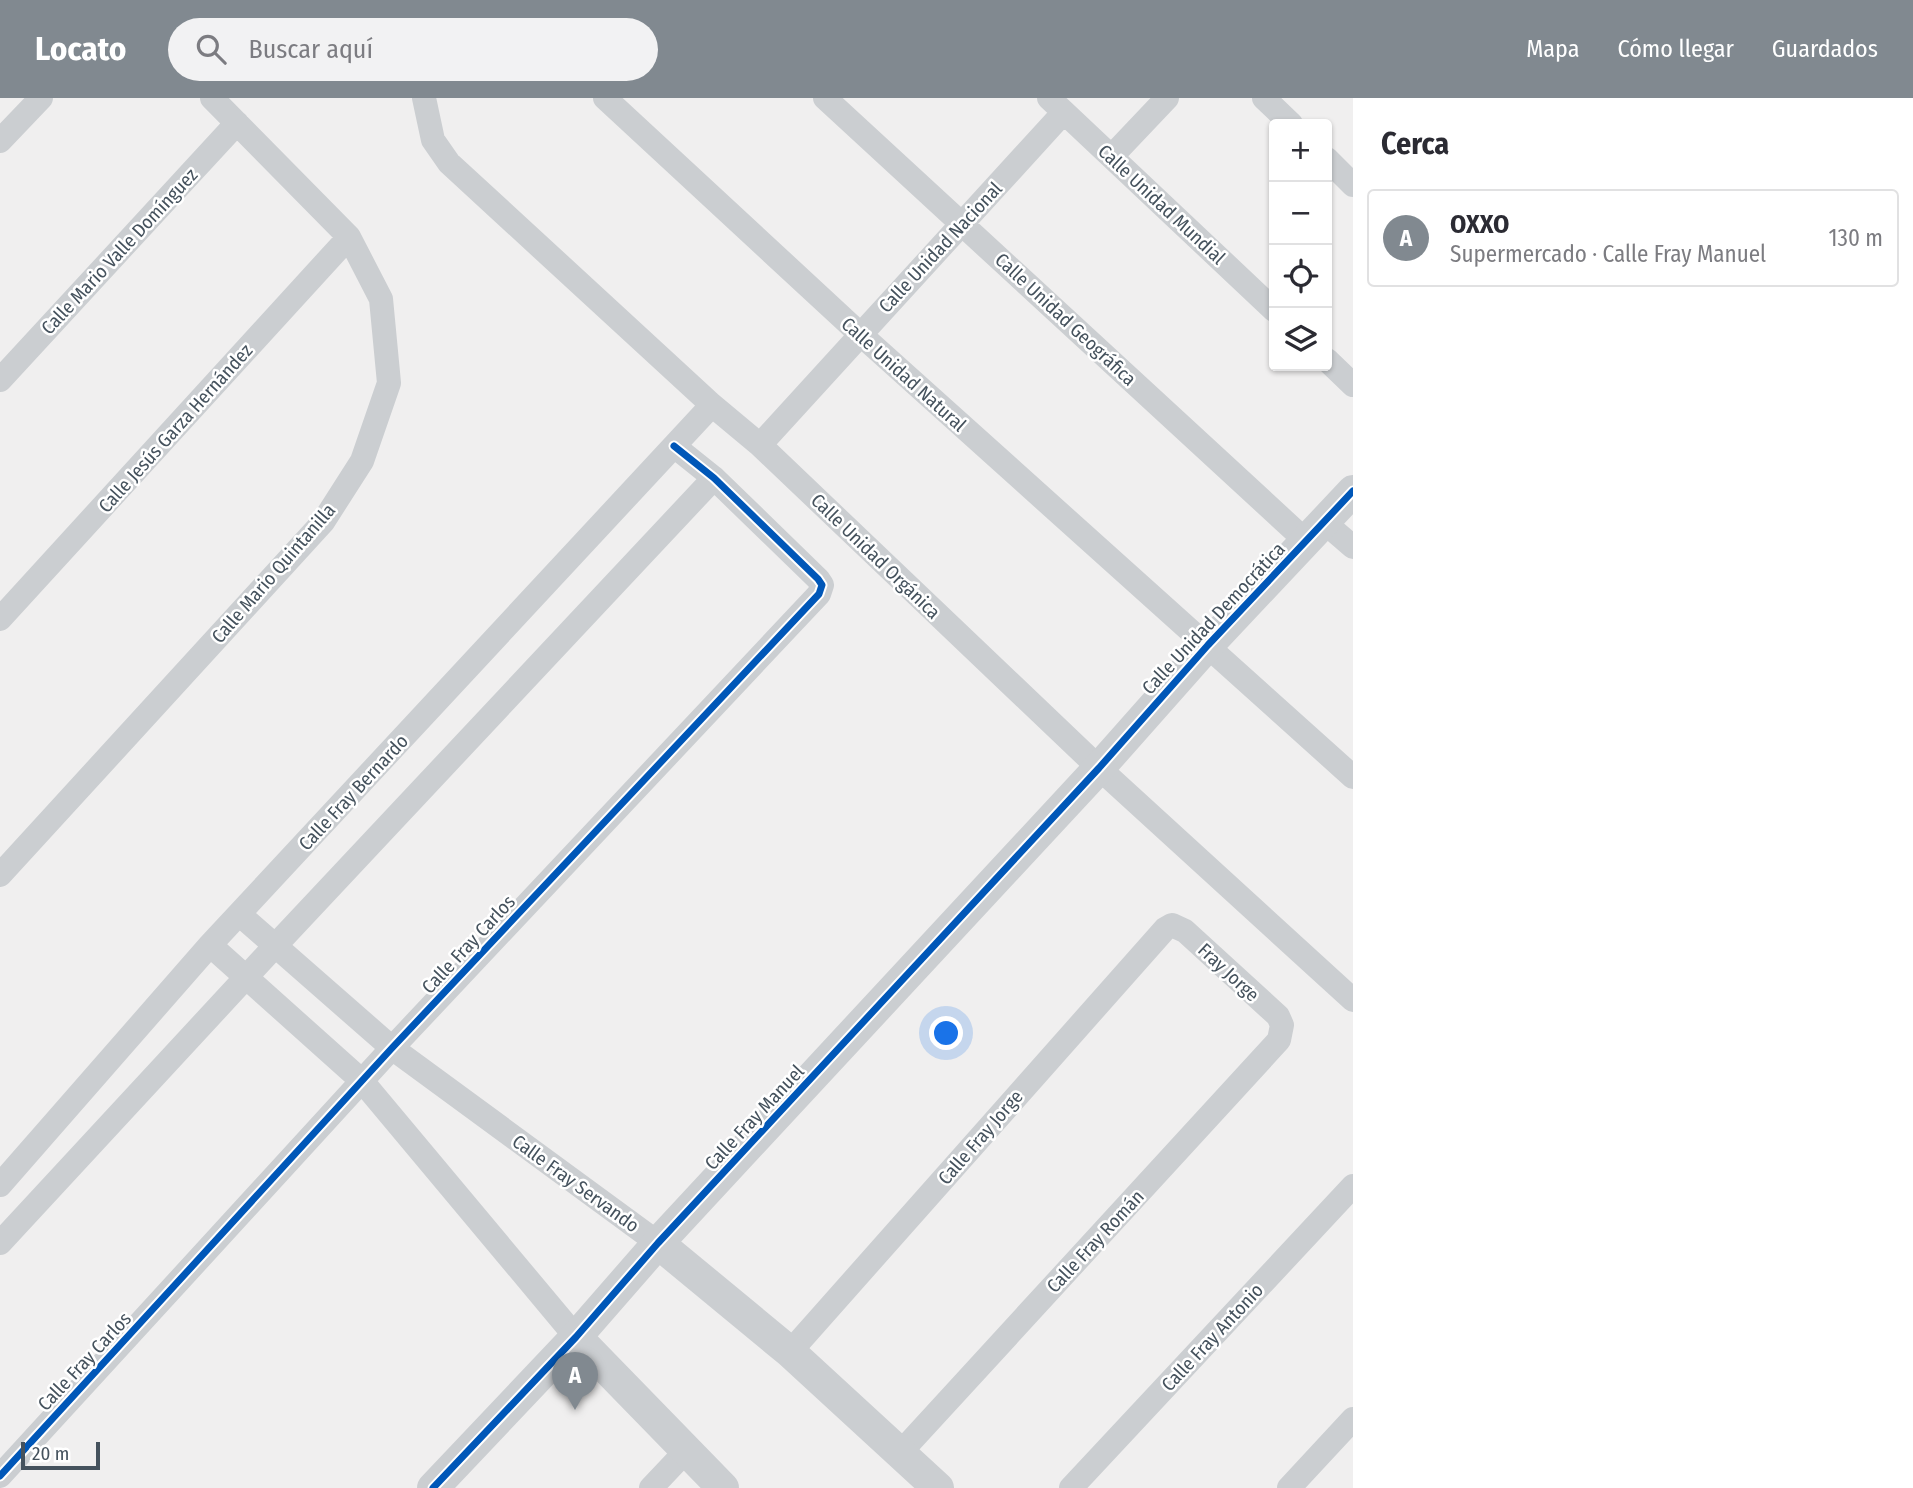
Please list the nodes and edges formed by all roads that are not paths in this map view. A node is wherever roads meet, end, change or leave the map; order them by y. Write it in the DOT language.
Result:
graph roads {
  1 [pos="41,98"];
  2 [pos="212,98"];
  3 [pos="424,98"];
  4 [pos="605,98"];
  5 [pos="825,98"];
  6 [pos="1167,98"];
  7 [pos="1264,98"];
  8 [pos="1056,105"];
  9 [pos="1286,119"];
  10 [pos="237,123"];
  11 [pos="0,141"];
  12 [pos="1112,156"];
  13 [pos="1332,164"];
  14 [pos="1353,185"];
  15 [pos="961,223"];
  16 [pos="349,237"];
  17 [pos="1272,308"];
  18 [pos="860,334"];
  19 [pos="1332,365"];
  20 [pos="0,380"];
  21 [pos="1353,385"];
  22 [pos="712,405"];
  23 [pos="760,445"];
  24 [pos="674,446"];
  25 [pos="714,478"];
  26 [pos="1353,491"];
  27 [pos="1315,531"];
  28 [pos="1353,547"];
  29 [pos="0,619"];
  30 [pos="1208,645"];
  31 [pos="1099,768"];
  32 [pos="1353,777"];
  33 [pos="0,875"];
  34 [pos="239,914"];
  35 [pos="1172,925"];
  36 [pos="210,945"];
  37 [pos="274,947"];
  38 [pos="247,976"];
  39 [pos="1353,1000"];
  40 [pos="1283,1025"];
  41 [pos="392,1048"];
  42 [pos="362,1081"];
  43 [pos="0,1185"];
  44 [pos="1353,1186"];
  45 [pos="0,1243"];
  46 [pos="658,1243"];
  47 [pos="576,1337"];
  48 [pos="790,1352"];
  49 [pos="1353,1419"];
  50 [pos="686,1451"];
  51 [pos="900,1453"];
  52 [pos="0,1475"];
  53 [pos="433,1488"];
  54 [pos="651,1488"];
  55 [pos="723,1488"];
  56 [pos="938,1488"];
  57 [pos="1071,1488"];
  58 [pos="1289,1488"];
  1 -- 11 [label="street"];
  2 -- 10 [label="street, Calle Mario Quintanilla"];
  3 -- 22 [label="street, Calle Unidad Orgánica"];
  4 -- 18 [label="street, Calle Unidad Natural"];
  5 -- 15 [label="street, Calle Unidad Geográfica"];
  6 -- 12 [label="street"];
  7 -- 9 [label="street"];
  8 -- 12 [label="street, Calle Unidad Mundial"];
  8 -- 15 [label="street, Calle Unidad Nacional"];
  10 -- 16 [label="street, Calle Mario Quintanilla"];
  10 -- 20 [label="street, Calle Mario Valle Domínguez"];
  12 -- 17 [label="street, Calle Unidad Mundial"];
  13 -- 14 [label="street"];
  15 -- 18 [label="street, Calle Unidad Nacional"];
  15 -- 27 [label="street, Calle Unidad Geográfica"];
  16 -- 29 [label="street, Calle Jesús Garza Hernández"];
  16 -- 33 [label="street, Calle Mario Quintanilla"];
  18 -- 23 [label="street, Calle Unidad Nacional"];
  18 -- 30 [label="street, Calle Unidad Natural"];
  19 -- 21 [label="street"];
  22 -- 23 [label="street, Calle Unidad Orgánica"];
  22 -- 24 [label="street, Calle Fray Bernardo"];
  23 -- 31 [label="street, Calle Unidad Orgánica"];
  24 -- 25 [label="street, Calle Fray Carlos"];
  24 -- 34 [label="street, Calle Fray Bernardo"];
  25 -- 37 [label="street"];
  25 -- 41 [label="street, Calle Fray Carlos"];
  26 -- 27 [label="street, Calle Unidad Democrática"];
  27 -- 28 [label="street, Calle Unidad Geográfica"];
  27 -- 30 [label="street, Calle Unidad Democrática"];
  30 -- 31 [label="street, Calle Unidad Democrática"];
  30 -- 32 [label="street, Calle Unidad Natural"];
  31 -- 39 [label="street, Calle Unidad Orgánica"];
  31 -- 46 [label="street, Calle Fray Manuel"];
  34 -- 36 [label="street, Calle Fray Bernardo"];
  34 -- 37 [label="street, Calle Fray Servando"];
  35 -- 40 [label="street, Fray Jorge"];
  35 -- 48 [label="street, Calle Fray Jorge"];
  36 -- 38 [label="street"];
  36 -- 43 [label="street, Calle Fray Bernardo"];
  37 -- 38 [label="street"];
  37 -- 41 [label="street, Calle Fray Servando"];
  38 -- 42 [label="street"];
  38 -- 45 [label="street"];
  40 -- 51 [label="street, Calle Fray Román"];
  41 -- 42 [label="street, Calle Fray Carlos"];
  41 -- 46 [label="street, Calle Fray Servando"];
  42 -- 47 [label="street"];
  42 -- 52 [label="street, Calle Fray Carlos"];
  44 -- 57 [label="street, Calle Fray Antonio"];
  46 -- 47 [label="street, Calle Fray Manuel"];
  46 -- 48 [label="street, Calle Fray Servando"];
  47 -- 50 [label="street"];
  47 -- 53 [label="street, Calle Fray Manuel"];
  48 -- 51 [label="street, Calle Fray Servando"];
  49 -- 58 [label="street"];
  50 -- 54 [label="street"];
  50 -- 55 [label="street"];
  51 -- 56 [label="street, Calle Fray Servando"];
}
